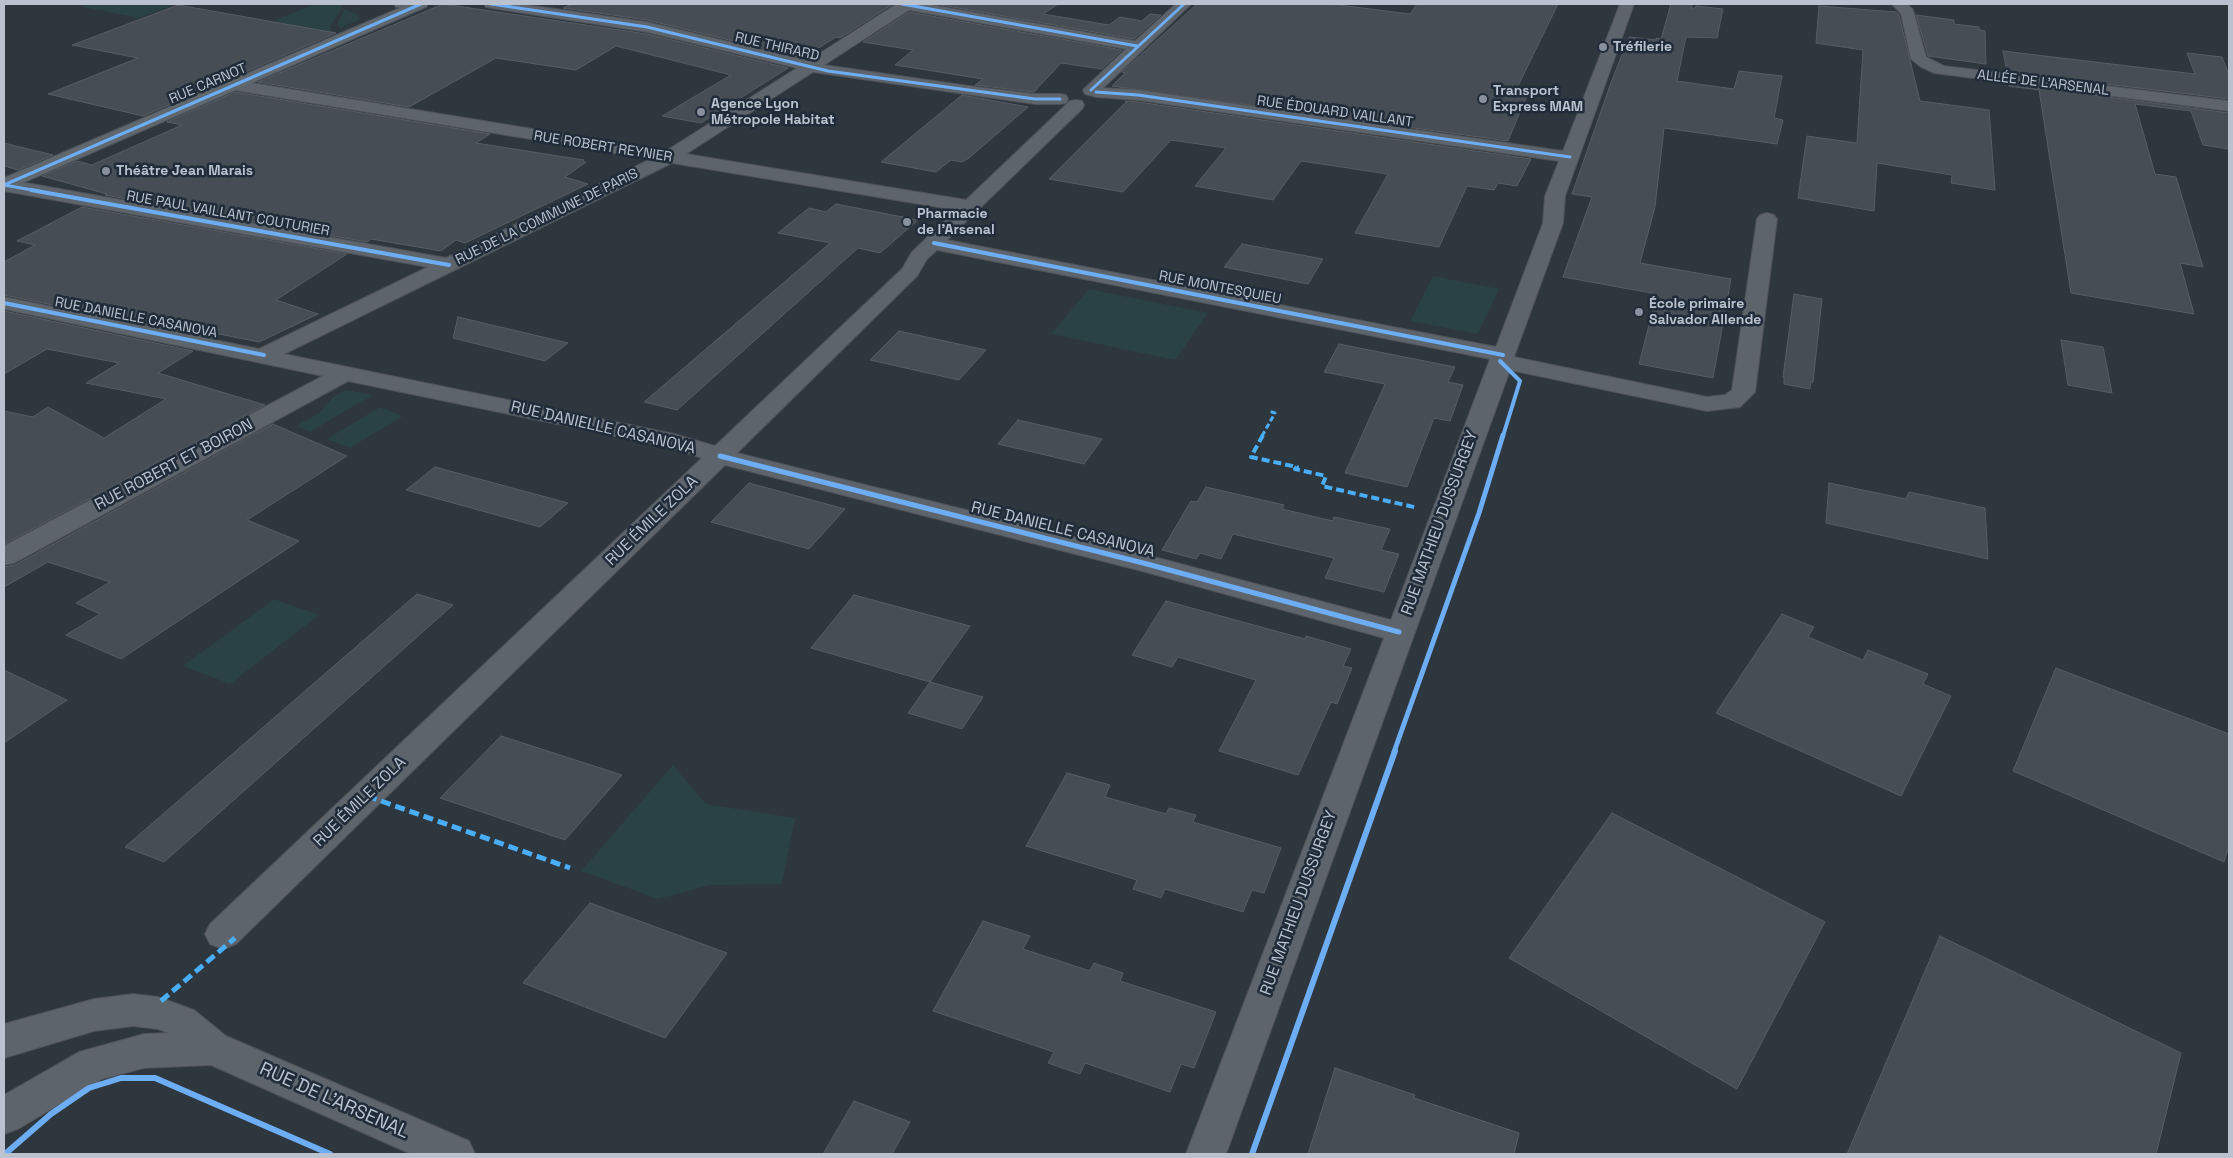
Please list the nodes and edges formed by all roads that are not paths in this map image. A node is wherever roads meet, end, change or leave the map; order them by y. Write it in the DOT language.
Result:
graph roads {
  1 [pos="491,4"];
  2 [pos="904,4"];
  3 [pos="1184,4"];
  4 [pos="1626,4"];
  5 [pos="1899,4"];
  6 [pos="412,5"];
  7 [pos="1137,46"];
  8 [pos="808,67"];
  9 [pos="234,85"];
  10 [pos="1094,91"];
  11 [pos="1068,102"];
  12 [pos="2229,106"];
  13 [pos="1570,157"];
  14 [pos="668,158"];
  15 [pos="4,185"];
  16 [pos="972,207"];
  17 [pos="1766,219"];
  18 [pos="934,243"];
  19 [pos="449,265"];
  20 [pos="4,303"];
  21 [pos="264,355"];
  22 [pos="1501,358"];
  23 [pos="345,373"];
  24 [pos="720,456"];
  25 [pos="4,557"];
  26 [pos="1399,632"];
  27 [pos="223,934"];
  28 [pos="4,1041"];
  29 [pos="213,1048"];
  30 [pos="4,1116"];
  31 [pos="455,1154"];
  32 [pos="1206,1154"];
  1 -- 8 [label="street, RUE THIRARD"];
  2 -- 7 [label="street"];
  2 -- 8 [label="street, RUE DE LA COMMUNE DE PARIS"];
  3 -- 7 [label="street"];
  4 -- 13 [label="street, RUE MATHIEU DUSSURGEY"];
  5 -- 12 [label="street, ALLÉE DE L'ARSENAL"];
  6 -- 9 [label="main road, RUE CARNOT"];
  7 -- 10 [label="street"];
  8 -- 11 [label="street, RUE THIRARD"];
  8 -- 14 [label="street, RUE DE LA COMMUNE DE PARIS"];
  9 -- 14 [label="street, RUE ROBERT REYNIER"];
  9 -- 15 [label="main road, RUE CARNOT"];
  10 -- 11 [label="street, RUE ÉMILE ZOLA"];
  10 -- 13 [label="street, RUE ÉDOUARD VAILLANT"];
  11 -- 16 [label="street, RUE ÉMILE ZOLA"];
  13 -- 22 [label="street, RUE MATHIEU DUSSURGEY"];
  14 -- 16 [label="street, RUE ROBERT REYNIER"];
  14 -- 19 [label="street, RUE DE LA COMMUNE DE PARIS"];
  15 -- 19 [label="street, RUE PAUL VAILLANT COUTURIER"];
  16 -- 18 [label="street, RUE ÉMILE ZOLA"];
  17 -- 22 [label="street, RUE MONTESQUIEU"];
  18 -- 22 [label="street, RUE MONTESQUIEU"];
  18 -- 24 [label="street, RUE ÉMILE ZOLA"];
  19 -- 21 [label="street, RUE DE LA COMMUNE DE PARIS"];
  20 -- 21 [label="street, RUE DANIELLE CASANOVA"];
  21 -- 23 [label="street, RUE DANIELLE CASANOVA"];
  22 -- 26 [label="street, RUE MATHIEU DUSSURGEY"];
  23 -- 24 [label="street, RUE DANIELLE CASANOVA"];
  23 -- 25 [label="street, RUE ROBERT ET BOIRON"];
  24 -- 26 [label="street, RUE DANIELLE CASANOVA"];
  24 -- 27 [label="street, RUE ÉMILE ZOLA"];
  26 -- 32 [label="street, RUE MATHIEU DUSSURGEY"];
  28 -- 29 [label="street, RUE DE L'ARSENAL"];
  29 -- 30 [label="street, RUE DE L'ARSENAL"];
  29 -- 31 [label="street, RUE DE L'ARSENAL"];
}
